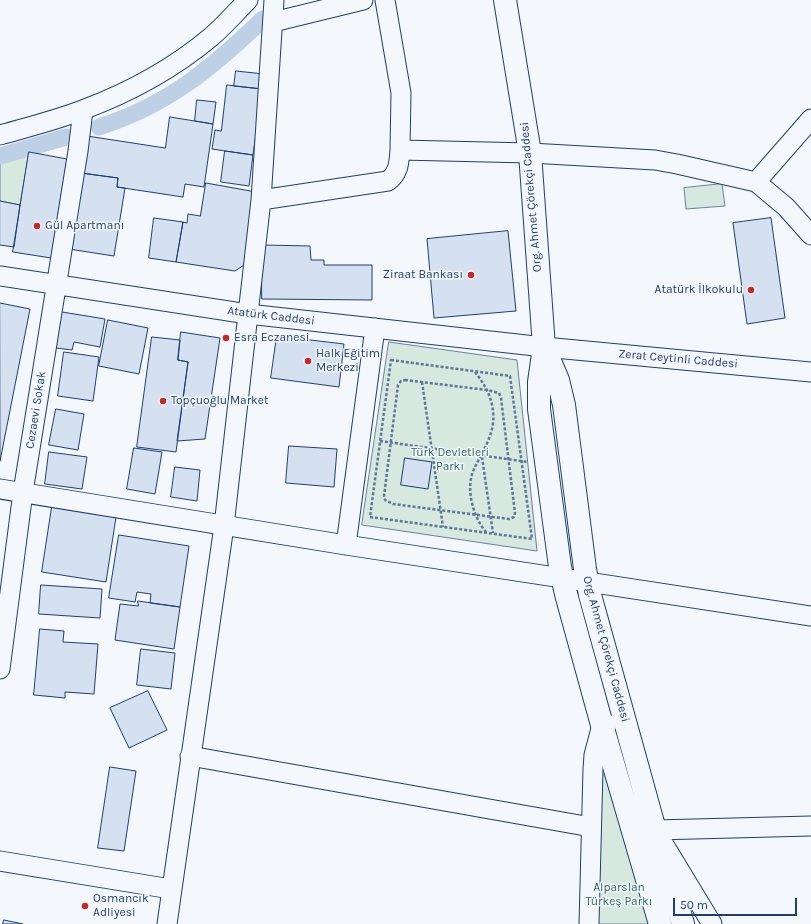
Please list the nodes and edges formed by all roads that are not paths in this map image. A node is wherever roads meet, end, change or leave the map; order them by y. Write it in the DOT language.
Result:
graph roads {
  1 [pos="248,0"];
  2 [pos="274,0"];
  3 [pos="363,0"];
  4 [pos="385,0"];
  5 [pos="505,0"];
  6 [pos="273,22"];
  7 [pos="83,110"];
  8 [pos="811,119"];
  9 [pos="0,135"];
  10 [pos="400,150"];
  11 [pos="530,153"];
  12 [pos="756,182"];
  13 [pos="261,200"];
  14 [pos="811,235"];
  15 [pos="0,276"];
  16 [pos="55,285"];
  17 [pos="248,314"];
  18 [pos="375,328"];
  19 [pos="544,347"];
  20 [pos="809,369"];
  21 [pos="0,489"];
  22 [pos="23,492"];
  23 [pos="224,526"];
  24 [pos="346,545"];
  25 [pos="562,579"];
  26 [pos="587,582"];
  27 [pos="811,616"];
  28 [pos="0,669"];
  29 [pos="624,719"];
  30 [pos="602,725"];
  31 [pos="190,756"];
  32 [pos="591,826"];
  33 [pos="811,826"];
  34 [pos="655,830"];
  35 [pos="0,861"];
  36 [pos="171,889"];
  37 [pos="167,924"];
  38 [pos="589,924"];
  39 [pos="660,924"];
  40 [pos="684,924"];
  41 [pos="712,924"];
  1 -- 7 [label="street"];
  2 -- 6 [label="street"];
  3 -- 6 [label="street"];
  4 -- 10 [label="street"];
  5 -- 11 [label="main road, Org. Ahmet Çörekçi Caddesi"];
  6 -- 13 [label="street"];
  7 -- 9 [label="street"];
  7 -- 16 [label="street, Cezaevi Sokak"];
  8 -- 12 [label="street"];
  10 -- 11 [label="street"];
  10 -- 13 [label="street"];
  11 -- 12 [label="street"];
  11 -- 19 [label="main road, Org. Ahmet Çörekçi Caddesi"];
  12 -- 14 [label="street"];
  13 -- 17 [label="street"];
  15 -- 16 [label="street, Atatürk Caddesi"];
  16 -- 17 [label="street, Atatürk Caddesi"];
  16 -- 22 [label="street, Cezaevi Sokak"];
  17 -- 18 [label="street, Atatürk Caddesi"];
  17 -- 23 [label="street"];
  18 -- 19 [label="street, Atatürk Caddesi"];
  18 -- 24 [label="street"];
  19 -- 20 [label="street, Zerat Ceytinli Caddesi"];
  19 -- 25 [label="main road, Org. Ahmet Çörekçi Caddesi"];
  19 -- 26 [label="main road, Org. Ahmet Çörekçi Caddesi"];
  21 -- 22 [label="street"];
  22 -- 23 [label="street"];
  22 -- 28 [label="street, Cezaevi Sokak"];
  23 -- 24 [label="street"];
  23 -- 31 [label="street"];
  24 -- 25 [label="street"];
  25 -- 26 [label="street"];
  25 -- 30 [label="main road, Org. Ahmet Çörekçi Caddesi"];
  26 -- 27 [label="street"];
  26 -- 29 [label="main road, Org. Ahmet Çörekçi Caddesi"];
  29 -- 30 [label="street"];
  29 -- 34 [label="main road, Org. Ahmet Çörekçi Caddesi"];
  30 -- 32 [label="street"];
  30 -- 39 [label="main road, Org. Ahmet Çörekçi Caddesi"];
  31 -- 32 [label="street"];
  31 -- 36 [label="street"];
  32 -- 38 [label="street"];
  33 -- 34 [label="street"];
  34 -- 40 [label="main road, Org. Ahmet Çörekçi Caddesi"];
  34 -- 41 [label="street"];
  35 -- 36 [label="street"];
  36 -- 37 [label="street"];
}
